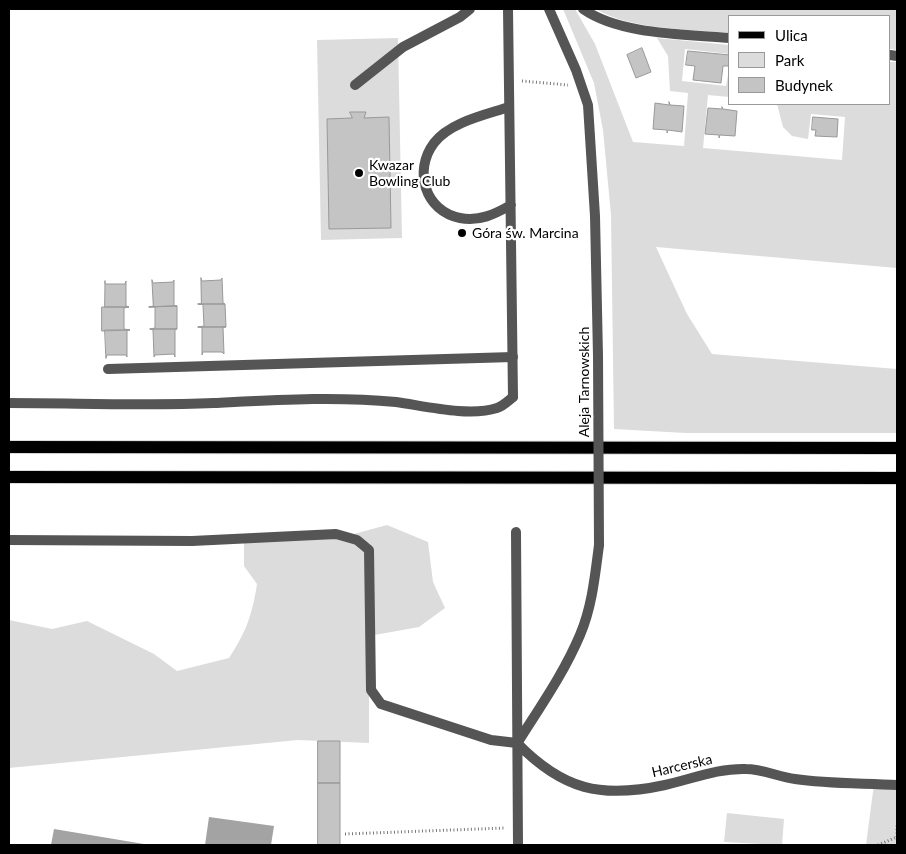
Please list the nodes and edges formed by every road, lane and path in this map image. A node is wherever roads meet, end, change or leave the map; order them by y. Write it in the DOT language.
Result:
graph roads {
  1 [pos="470,9"];
  2 [pos="508,9"];
  3 [pos="550,9"];
  4 [pos="583,9"];
  5 [pos="728,38"];
  6 [pos="509,80"];
  7 [pos="355,85"];
  8 [pos="582,86"];
  9 [pos="509,107"];
  10 [pos="511,205"];
  11 [pos="513,357"];
  12 [pos="108,369"];
  13 [pos="9,403"];
  14 [pos="9,447"];
  15 [pos="897,448"];
  16 [pos="9,477"];
  17 [pos="897,478"];
  18 [pos="516,532"];
  19 [pos="9,540"];
  20 [pos="517,742"];
  21 [pos="897,785"];
  22 [pos="897,823"];
  23 [pos="518,828"];
  24 [pos="346,834"];
  25 [pos="897,837"];
  26 [pos="518,845"];
  27 [pos="878,845"];
  1 -- 7 [label="street"];
  2 -- 6 [label="street"];
  3 -- 8 [label="street, Aleja Tarnowskich"];
  4 -- 5 [label="street"];
  6 -- 8 [label="path"];
  6 -- 9 [label="street"];
  8 -- 20 [label="street, Aleja Tarnowskich, bridge"];
  9 -- 10 [label="street"];
  9 -- 10 [label="street"];
  10 -- 11 [label="street"];
  11 -- 12 [label="street"];
  11 -- 13 [label="street"];
  14 -- 15 [label="main road"];
  16 -- 17 [label="main road"];
  18 -- 20 [label="street"];
  19 -- 20 [label="street"];
  20 -- 21 [label="street, Harcerska"];
  20 -- 23 [label="street"];
  22 -- 25 [label="path"];
  23 -- 24 [label="path"];
  23 -- 26 [label="street"];
  25 -- 27 [label="path"];
}
